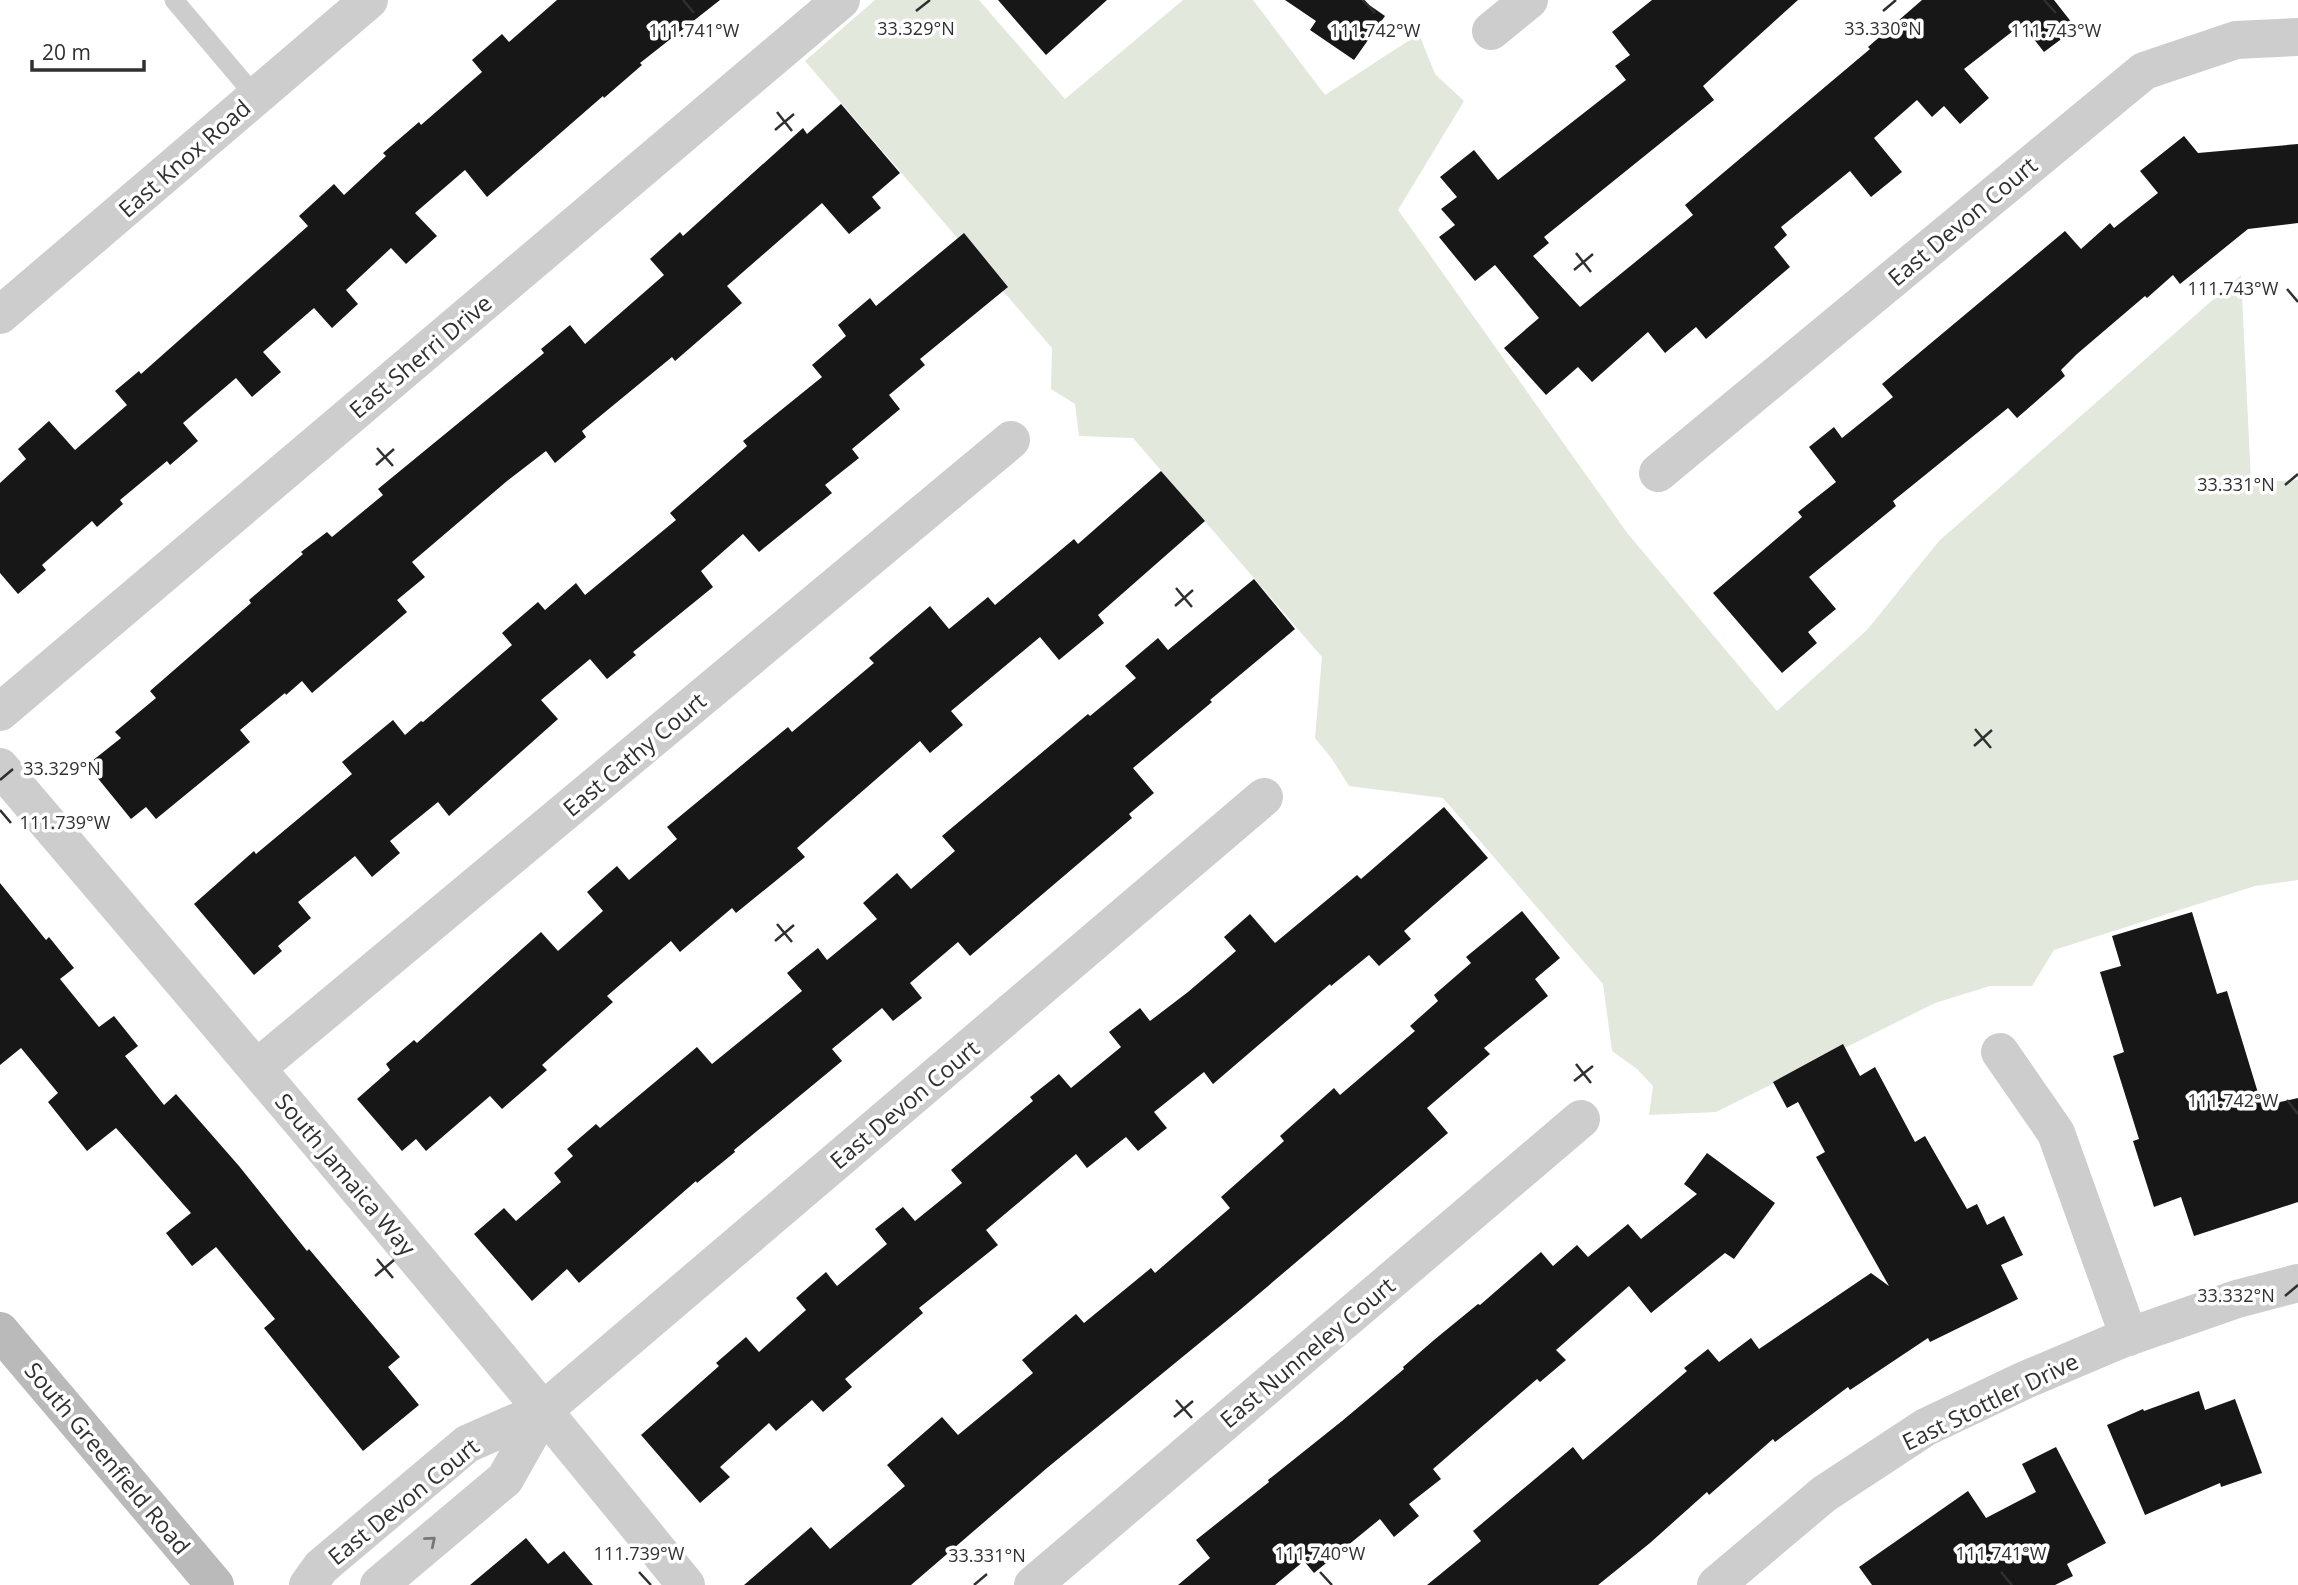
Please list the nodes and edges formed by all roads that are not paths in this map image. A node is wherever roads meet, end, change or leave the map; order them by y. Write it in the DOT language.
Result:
graph roads {
  1 [pos="174,0"];
  2 [pos="369,0"];
  3 [pos="841,0"];
  4 [pos="1529,0"];
  5 [pos="1491,31"];
  6 [pos="2298,37"];
  7 [pos="256,97"];
  8 [pos="0,315"];
  9 [pos="1011,440"];
  10 [pos="1658,472"];
  11 [pos="0,712"];
  12 [pos="0,767"];
  13 [pos="1264,797"];
  14 [pos="2000,1052"];
  15 [pos="257,1068"];
  16 [pos="1581,1119"];
  17 [pos="2298,1283"];
  18 [pos="0,1331"];
  19 [pos="2129,1337"];
  20 [pos="544,1410"];
  21 [pos="215,1585"];
  22 [pos="308,1585"];
  23 [pos="379,1585"];
  24 [pos="686,1585"];
  25 [pos="1033,1585"];
  26 [pos="1716,1585"];
  1 -- 7 [label="lane"];
  2 -- 7 [label="street, East Knox Road"];
  3 -- 11 [label="street, East Sherri Drive"];
  4 -- 5 [label="street"];
  6 -- 10 [label="street, East Devon Court"];
  7 -- 8 [label="street, East Knox Road"];
  9 -- 15 [label="street, East Cathy Court"];
  12 -- 15 [label="street, South Jamaica Way"];
  13 -- 20 [label="street, East Devon Court"];
  14 -- 19 [label="street"];
  15 -- 20 [label="street, South Jamaica Way"];
  16 -- 25 [label="street, East Nunneley Court"];
  17 -- 19 [label="street, East Stottler Drive"];
  18 -- 21 [label="main road, South Greenfield Road"];
  19 -- 26 [label="street, East Stottler Drive"];
  20 -- 22 [label="street, East Devon Court"];
  23 -- 20 [label="street, East Devon Court, one-way"];
  20 -- 24 [label="street, South Jamaica Way"];
}
